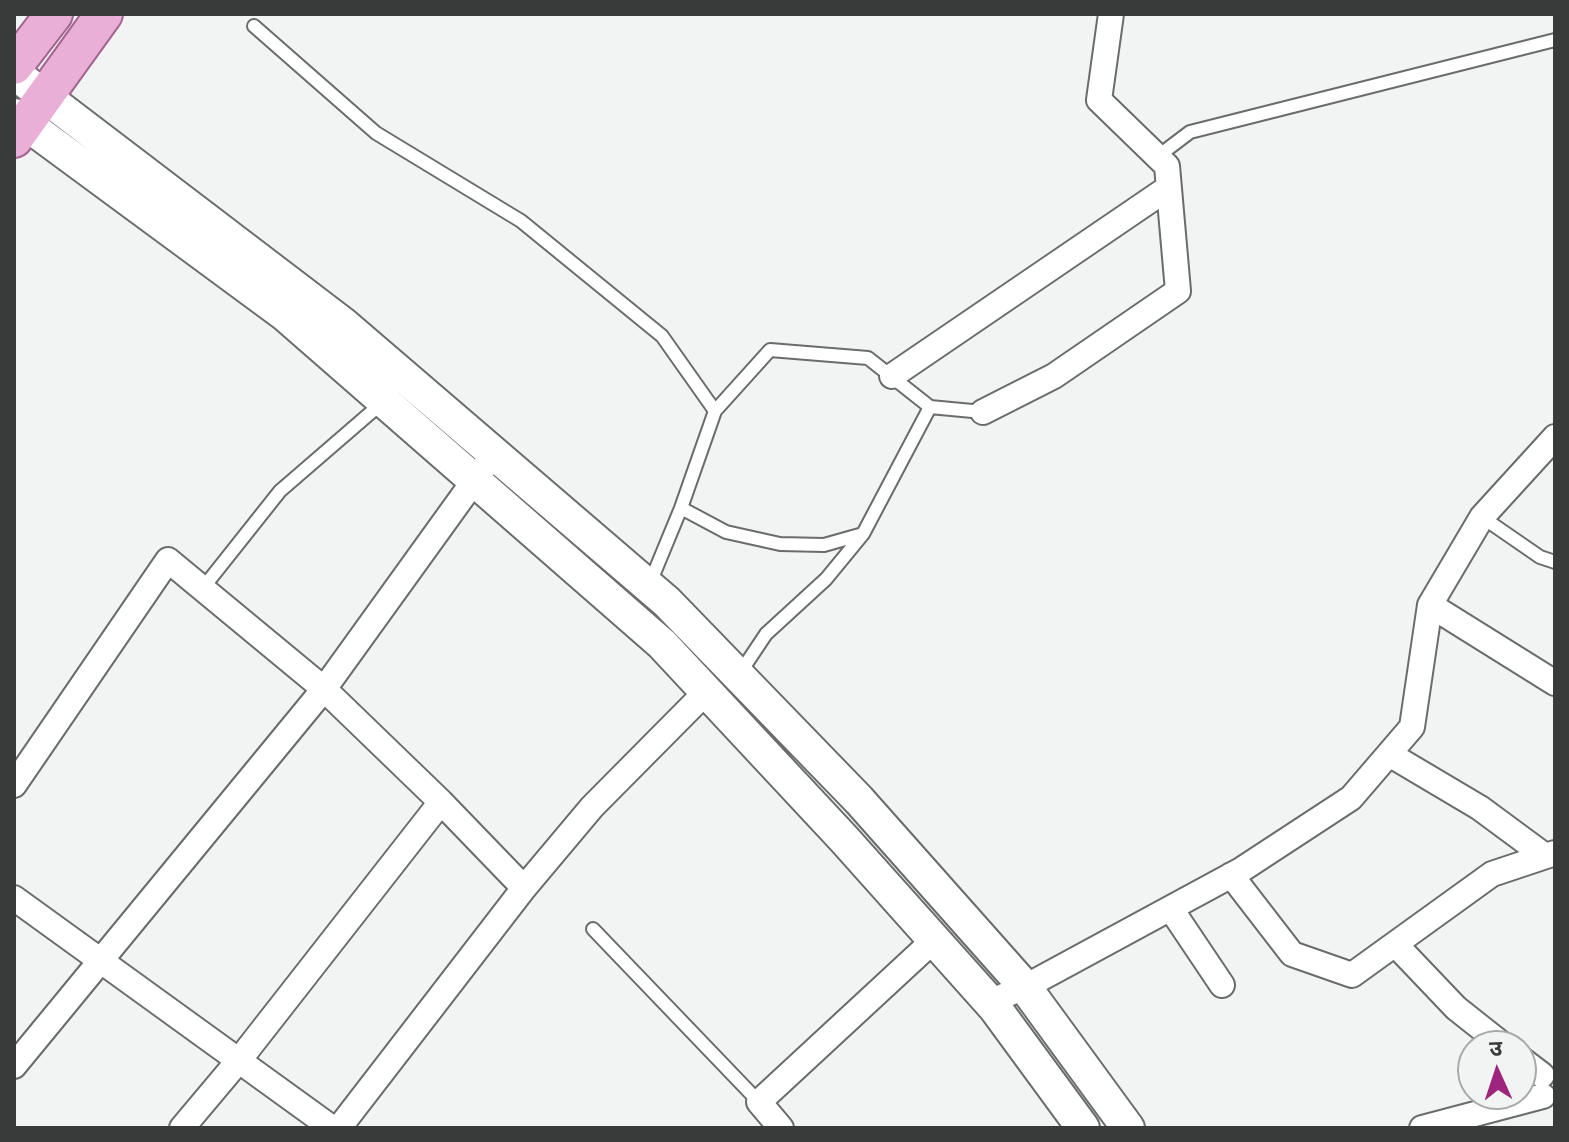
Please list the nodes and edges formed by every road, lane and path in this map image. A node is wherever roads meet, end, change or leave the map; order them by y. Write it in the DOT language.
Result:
graph roads {
  1 [pos="54,14"];
  2 [pos="104,14"];
  3 [pos="1111,14"];
  4 [pos="254,26"];
  5 [pos="1555,40"];
  6 [pos="14,66"];
  7 [pos="14,73"];
  8 [pos="25,118"];
  9 [pos="1157,157"];
  10 [pos="1168,188"];
  11 [pos="892,376"];
  12 [pos="383,401"];
  13 [pos="930,407"];
  14 [pos="715,411"];
  15 [pos="983,412"];
  16 [pos="1555,437"];
  17 [pos="494,455"];
  18 [pos="474,480"];
  19 [pos="681,508"];
  20 [pos="1482,517"];
  21 [pos="863,534"];
  22 [pos="1555,562"];
  23 [pos="648,586"];
  24 [pos="203,588"];
  25 [pos="1430,605"];
  26 [pos="739,675"];
  27 [pos="1555,683"];
  28 [pos="324,689"];
  29 [pos="706,692"];
  30 [pos="1389,754"];
  31 [pos="14,785"];
  32 [pos="441,802"];
  33 [pos="1550,855"];
  34 [pos="1231,875"];
  35 [pos="524,888"];
  36 [pos="14,898"];
  37 [pos="1171,909"];
  38 [pos="593,929"];
  39 [pos="934,940"];
  40 [pos="1396,945"];
  41 [pos="103,961"];
  42 [pos="1222,985"];
  43 [pos="1025,987"];
  44 [pos="989,1002"];
  45 [pos="1484,1030"];
  46 [pos="240,1059"];
  47 [pos="14,1066"];
  48 [pos="759,1102"];
  49 [pos="1473,1110"];
  50 [pos="182,1128"];
  51 [pos="332,1128"];
  52 [pos="339,1128"];
  53 [pos="781,1128"];
  54 [pos="1083,1128"];
  55 [pos="1128,1128"];
  56 [pos="1422,1128"];
  1 -- 6 [label="main road"];
  2 -- 8 [label="main road"];
  3 -- 9 [label="street"];
  4 -- 14 [label="lane"];
  5 -- 9 [label="lane"];
  7 -- 8 [label="main road"];
  8 -- 12 [label="main road"];
  8 -- 17 [label="main road"];
  9 -- 10 [label="street"];
  10 -- 11 [label="street"];
  10 -- 15 [label="street"];
  11 -- 13 [label="lane"];
  11 -- 14 [label="lane"];
  12 -- 18 [label="main road"];
  12 -- 24 [label="lane"];
  13 -- 15 [label="lane"];
  13 -- 21 [label="lane"];
  14 -- 19 [label="lane"];
  16 -- 20 [label="street"];
  17 -- 18 [label="street"];
  17 -- 23 [label="main road"];
  18 -- 28 [label="street"];
  18 -- 29 [label="main road"];
  19 -- 21 [label="lane"];
  19 -- 23 [label="lane"];
  20 -- 22 [label="lane"];
  20 -- 25 [label="street"];
  21 -- 26 [label="lane"];
  23 -- 26 [label="main road"];
  24 -- 28 [label="street"];
  24 -- 31 [label="street"];
  25 -- 27 [label="street"];
  25 -- 30 [label="street"];
  26 -- 43 [label="main road"];
  28 -- 32 [label="street"];
  28 -- 41 [label="street"];
  29 -- 35 [label="street"];
  29 -- 39 [label="main road"];
  30 -- 33 [label="street"];
  30 -- 34 [label="street"];
  32 -- 35 [label="street"];
  32 -- 46 [label="street"];
  33 -- 40 [label="street"];
  34 -- 37 [label="street"];
  34 -- 40 [label="street"];
  35 -- 52 [label="street"];
  36 -- 41 [label="street"];
  37 -- 42 [label="street"];
  37 -- 43 [label="street"];
  38 -- 48 [label="lane"];
  39 -- 44 [label="main road"];
  39 -- 48 [label="street"];
  40 -- 45 [label="street"];
  41 -- 46 [label="street"];
  41 -- 47 [label="street"];
  43 -- 44 [label="street"];
  43 -- 55 [label="main road"];
  44 -- 54 [label="main road"];
  46 -- 50 [label="street"];
  46 -- 51 [label="street"];
  48 -- 53 [label="street"];
  49 -- 56 [label="street"];
}
